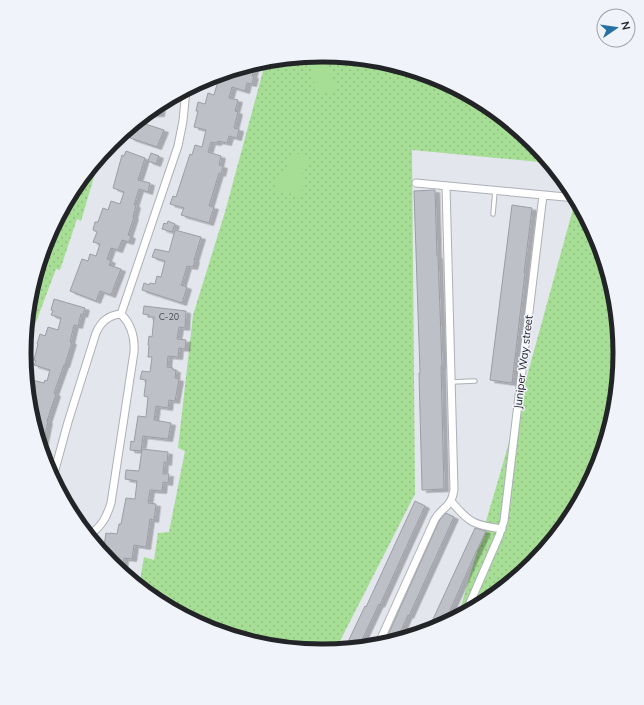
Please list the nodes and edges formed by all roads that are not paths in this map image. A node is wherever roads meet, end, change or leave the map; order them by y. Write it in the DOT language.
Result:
graph roads {
  1 [pos="185,96"];
  2 [pos="416,184"];
  3 [pos="446,186"];
  4 [pos="495,191"];
  5 [pos="543,195"];
  6 [pos="568,197"];
  7 [pos="494,214"];
  8 [pos="121,314"];
  9 [pos="475,381"];
  10 [pos="452,382"];
  11 [pos="55,468"];
  12 [pos="451,501"];
  13 [pos="502,529"];
  14 [pos="93,532"];
  15 [pos="470,603"];
  16 [pos="381,637"];
  1 -- 8 [label="street"];
  2 -- 3 [label="street"];
  3 -- 4 [label="street"];
  3 -- 10 [label="street"];
  4 -- 5 [label="street"];
  4 -- 7 [label="lane"];
  5 -- 6 [label="street"];
  5 -- 13 [label="street, Juniper Way street"];
  8 -- 11 [label="street"];
  8 -- 14 [label="street"];
  9 -- 10 [label="lane"];
  10 -- 12 [label="street"];
  12 -- 13 [label="street"];
  12 -- 16 [label="street"];
  13 -- 15 [label="street, Juniper Way street"];
}
